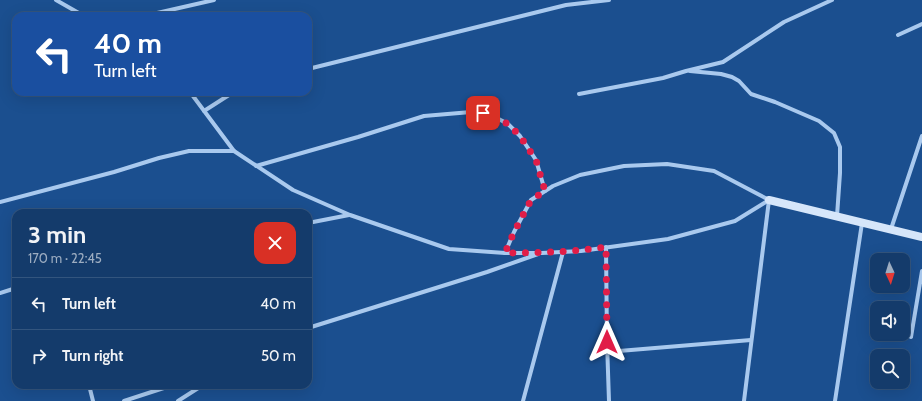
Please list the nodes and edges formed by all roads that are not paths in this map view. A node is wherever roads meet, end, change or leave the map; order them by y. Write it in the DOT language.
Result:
graph roads {
  1 [pos="56,0"];
  2 [pos="214,0"];
  3 [pos="608,0"];
  4 [pos="832,0"];
  5 [pos="77,12"];
  6 [pos="162,12"];
  7 [pos="922,24"];
  8 [pos="898,35"];
  9 [pos="312,68"];
  10 [pos="686,71"];
  11 [pos="579,94"];
  12 [pos="193,96"];
  13 [pos="230,96"];
  14 [pos="204,111"];
  15 [pos="922,136"];
  16 [pos="234,151"];
  17 [pos="256,166"];
  18 [pos="545,191"];
  19 [pos="770,200"];
  20 [pos="0,202"];
  21 [pos="350,215"];
  22 [pos="837,216"];
  23 [pos="312,222"];
  24 [pos="862,223"];
  25 [pos="891,229"];
  26 [pos="922,237"];
  27 [pos="606,247"];
  28 [pos="563,252"];
  29 [pos="505,253"];
  30 [pos="542,253"];
  31 [pos="922,272"];
  32 [pos="12,289"];
  33 [pos="0,293"];
  34 [pos="312,327"];
  35 [pos="911,337"];
  36 [pos="751,340"];
  37 [pos="607,352"];
  38 [pos="90,389"];
  39 [pos="161,389"];
  40 [pos="197,389"];
  41 [pos="93,401"];
  42 [pos="124,401"];
  43 [pos="178,401"];
  44 [pos="523,401"];
  45 [pos="609,401"];
  46 [pos="744,401"];
  47 [pos="835,401"];
  1 -- 5 [label="street"];
  2 -- 6 [label="street"];
  3 -- 9 [label="street"];
  4 -- 10 [label="street"];
  7 -- 8 [label="street"];
  10 -- 11 [label="street"];
  10 -- 22 [label="street"];
  12 -- 14 [label="street"];
  13 -- 14 [label="street"];
  14 -- 16 [label="street"];
  15 -- 25 [label="street"];
  16 -- 17 [label="street"];
  16 -- 20 [label="street"];
  17 -- 18 [label="street"];
  17 -- 21 [label="street"];
  18 -- 19 [label="street"];
  18 -- 29 [label="street"];
  19 -- 22 [label="main road"];
  19 -- 27 [label="street"];
  19 -- 36 [label="street"];
  21 -- 23 [label="street"];
  21 -- 29 [label="street"];
  22 -- 24 [label="main road"];
  24 -- 25 [label="main road"];
  24 -- 47 [label="street"];
  25 -- 26 [label="main road"];
  27 -- 28 [label="street"];
  27 -- 37 [label="street"];
  28 -- 30 [label="street"];
  28 -- 44 [label="street"];
  29 -- 30 [label="street"];
  30 -- 34 [label="street"];
  31 -- 35 [label="street"];
  32 -- 33 [label="street"];
  36 -- 37 [label="street"];
  36 -- 46 [label="street"];
  37 -- 45 [label="street"];
  38 -- 41 [label="street"];
  39 -- 42 [label="street"];
  40 -- 43 [label="street"];
}
